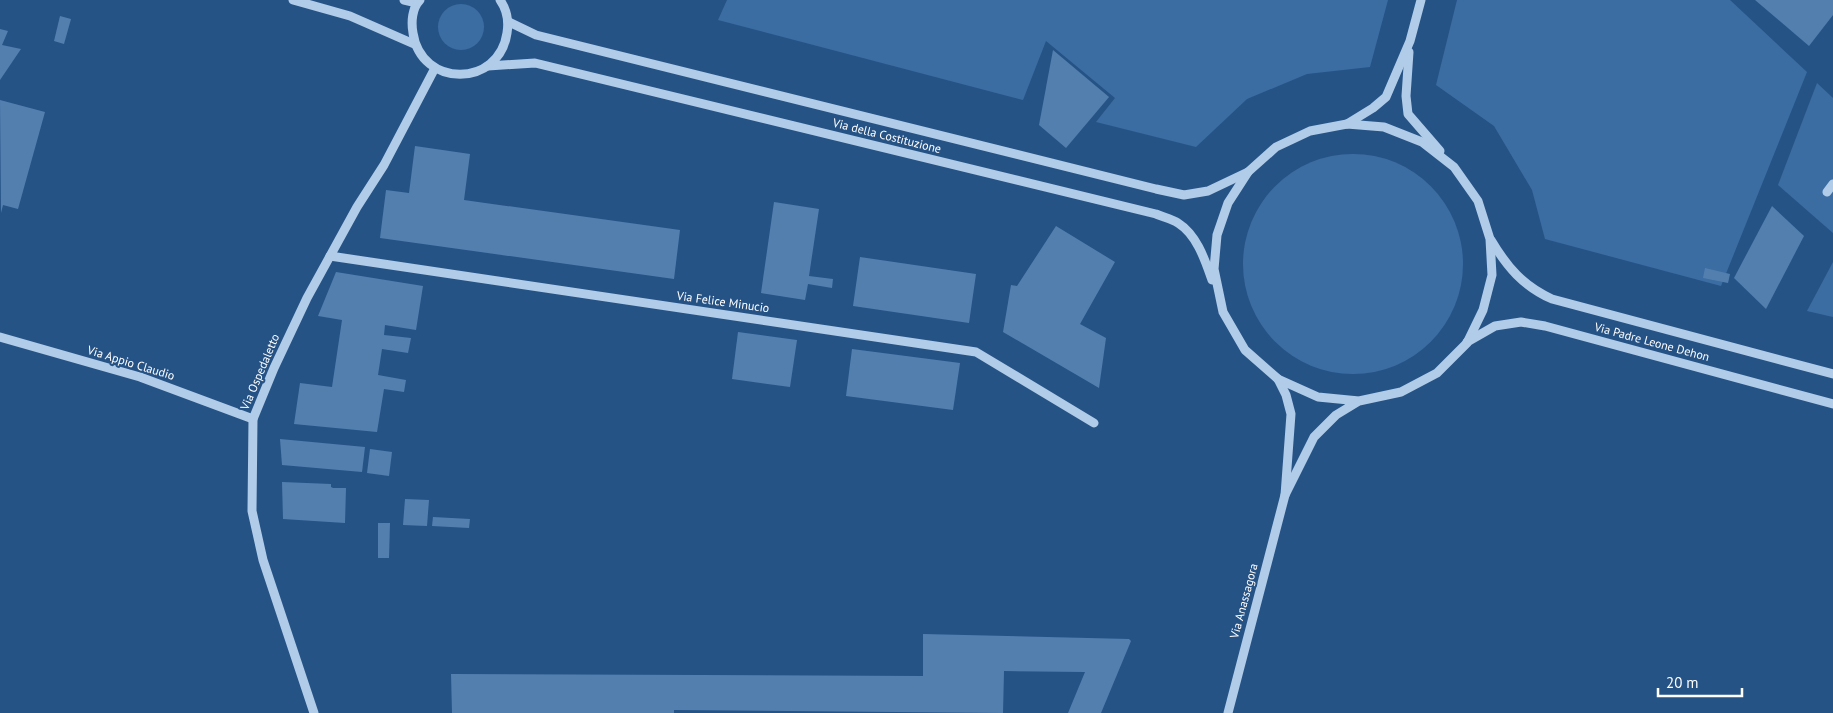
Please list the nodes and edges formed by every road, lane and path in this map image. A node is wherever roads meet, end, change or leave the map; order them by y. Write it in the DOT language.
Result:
graph roads {
  1 [pos="293,0"];
  2 [pos="404,0"];
  3 [pos="500,0"];
  4 [pos="1421,0"];
  5 [pos="419,2"];
  6 [pos="508,22"];
  7 [pos="1410,41"];
  8 [pos="414,44"];
  9 [pos="488,66"];
  10 [pos="435,68"];
  11 [pos="1347,124"];
  12 [pos="1454,168"];
  13 [pos="1248,172"];
  14 [pos="1833,184"];
  15 [pos="1827,192"];
  16 [pos="1490,239"];
  17 [pos="330,256"];
  18 [pos="1223,312"];
  19 [pos="0,337"];
  20 [pos="1467,343"];
  21 [pos="1833,374"];
  22 [pos="1278,379"];
  23 [pos="1360,401"];
  24 [pos="1833,404"];
  25 [pos="253,419"];
  26 [pos="1094,423"];
  27 [pos="1285,495"];
  28 [pos="314,713"];
  29 [pos="1228,713"];
  1 -- 8 [label="street"];
  2 -- 5 [label="street"];
  3 -- 6 [label="street"];
  4 -- 7 [label="street"];
  5 -- 8 [label="street"];
  6 -- 9 [label="street"];
  6 -- 13 [label="street, Via della Costituzione"];
  7 -- 11 [label="street"];
  7 -- 12 [label="street"];
  8 -- 10 [label="street"];
  9 -- 10 [label="street, Via della Costituzione"];
  9 -- 18 [label="street, Via della Costituzione"];
  10 -- 17 [label="street, Via Ospedaletto"];
  11 -- 12 [label="street, Via della Costituzione"];
  11 -- 13 [label="street, Via della Costituzione"];
  12 -- 16 [label="street, Via della Costituzione"];
  13 -- 18 [label="street, Via della Costituzione"];
  14 -- 15 [label="street"];
  16 -- 20 [label="street, Via della Costituzione"];
  16 -- 21 [label="street, Via Padre Leone Dehon"];
  17 -- 25 [label="street, Via Ospedaletto"];
  17 -- 26 [label="street, Via Felice Minucio"];
  18 -- 22 [label="street, Via della Costituzione"];
  19 -- 25 [label="street, Via Appio Claudio"];
  20 -- 23 [label="street, Via della Costituzione"];
  20 -- 24 [label="street, Via Padre Leone Dehon"];
  22 -- 23 [label="street, Via della Costituzione"];
  22 -- 27 [label="street, Via Anassagora"];
  23 -- 27 [label="street, Via Anassagora"];
  25 -- 28 [label="street, Via Ospedaletto"];
  27 -- 29 [label="street, Via Anassagora"];
}
